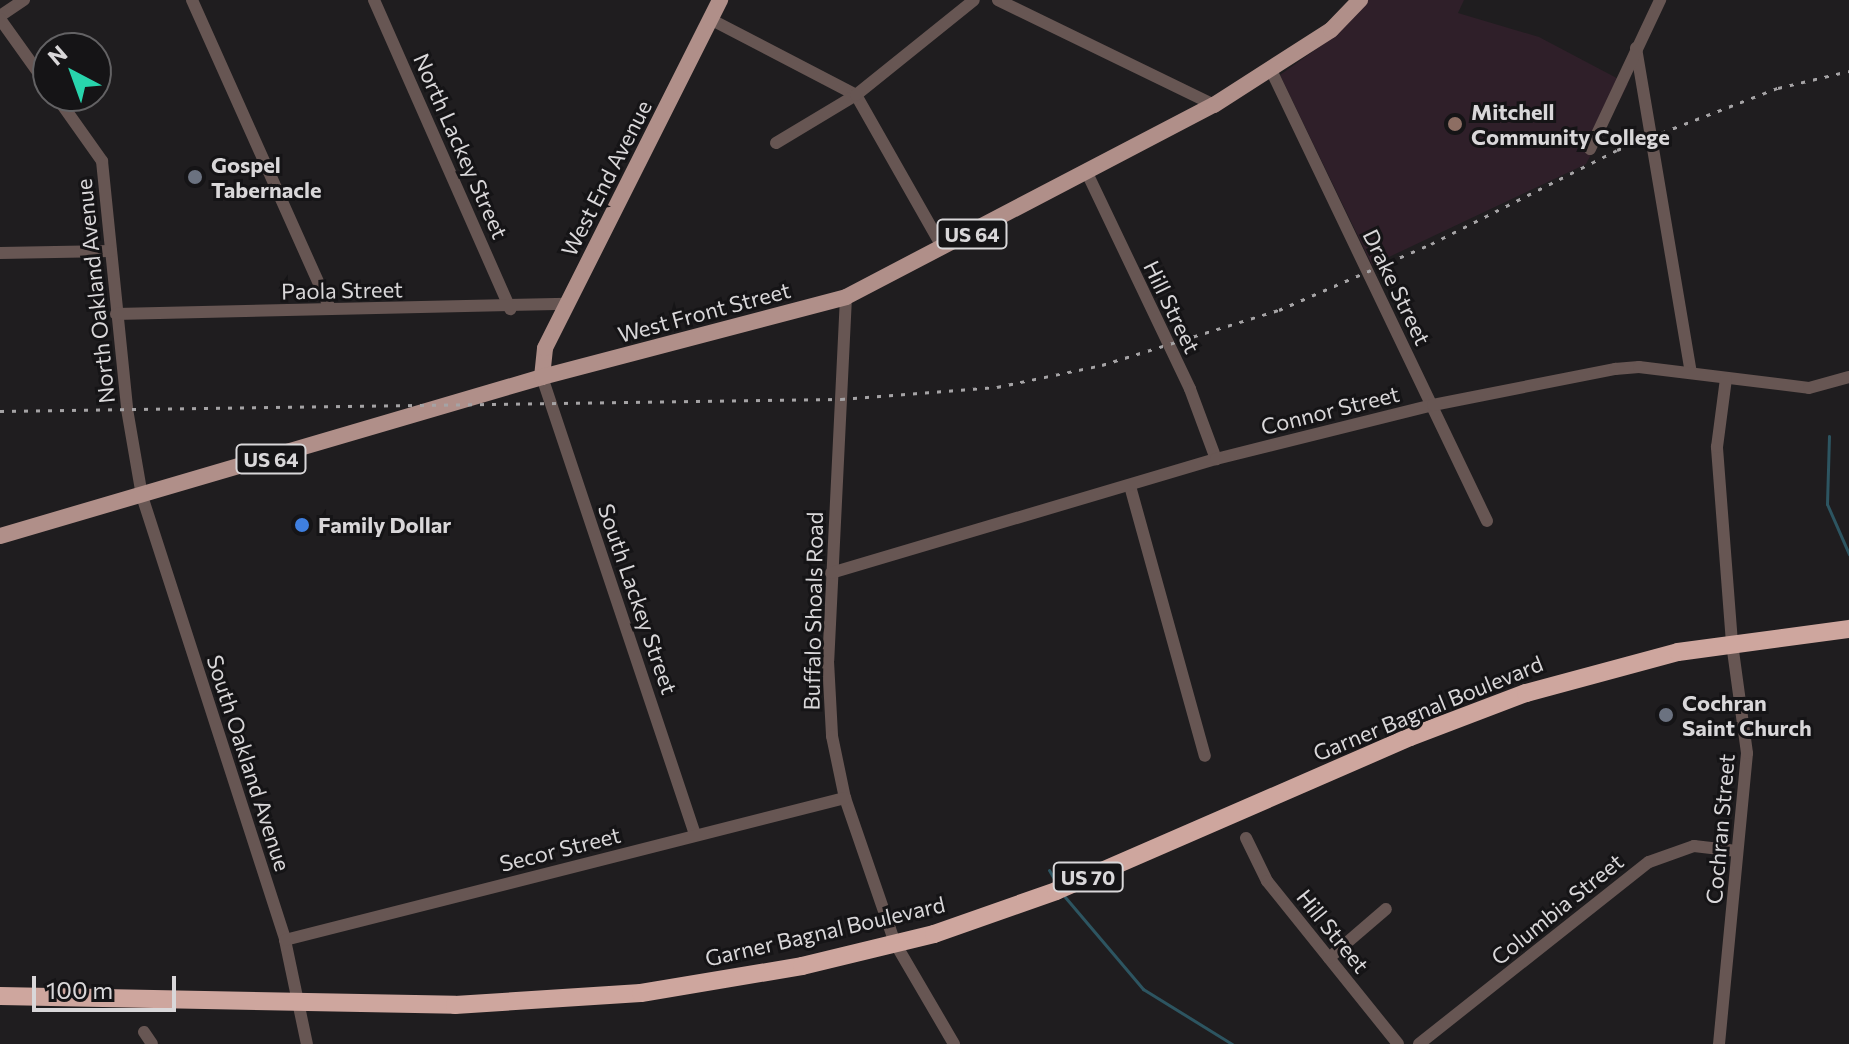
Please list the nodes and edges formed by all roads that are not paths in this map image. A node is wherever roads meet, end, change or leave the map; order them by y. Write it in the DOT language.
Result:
graph roads {
  1 [pos="24,0"];
  2 [pos="192,0"];
  3 [pos="374,0"];
  4 [pos="720,0"];
  5 [pos="974,0"];
  6 [pos="998,0"];
  7 [pos="1360,0"];
  8 [pos="1660,0"];
  9 [pos="0,17"];
  10 [pos="710,19"];
  11 [pos="1636,48"];
  12 [pos="32,63"];
  13 [pos="1271,70"];
  14 [pos="856,95"];
  15 [pos="1214,105"];
  16 [pos="67,112"];
  17 [pos="776,143"];
  18 [pos="1590,149"];
  19 [pos="1088,175"];
  20 [pos="943,248"];
  21 [pos="111,251"];
  22 [pos="0,253"];
  23 [pos="846,297"];
  24 [pos="568,304"];
  25 [pos="330,309"];
  26 [pos="510,309"];
  27 [pos="116,314"];
  28 [pos="1691,372"];
  29 [pos="542,377"];
  30 [pos="1849,377"];
  31 [pos="1726,379"];
  32 [pos="1433,405"];
  33 [pos="1216,459"];
  34 [pos="1130,486"];
  35 [pos="142,496"];
  36 [pos="1487,521"];
  37 [pos="0,536"];
  38 [pos="831,573"];
  39 [pos="1849,629"];
  40 [pos="1732,643"];
  41 [pos="1205,756"];
  42 [pos="845,798"];
  43 [pos="695,835"];
  44 [pos="1246,838"];
  45 [pos="1737,851"];
  46 [pos="1386,909"];
  47 [pos="285,940"];
  48 [pos="895,943"];
  49 [pos="1329,958"];
  50 [pos="0,996"];
  51 [pos="299,999"];
  52 [pos="144,1032"];
  53 [pos="152,1044"];
  54 [pos="307,1044"];
  55 [pos="954,1044"];
  56 [pos="1398,1044"];
  57 [pos="1419,1044"];
  58 [pos="1719,1044"];
  1 -- 9 [label="street"];
  2 -- 25 [label="street"];
  3 -- 26 [label="street, North Lackey Street"];
  4 -- 10 [label="main road, West End Avenue"];
  5 -- 14 [label="street"];
  6 -- 15 [label="street"];
  7 -- 13 [label="main road, West Front Street / US 64"];
  8 -- 11 [label="street"];
  9 -- 12 [label="street"];
  10 -- 14 [label="street"];
  10 -- 24 [label="main road, West End Avenue"];
  11 -- 18 [label="street"];
  11 -- 28 [label="street"];
  13 -- 15 [label="main road, West Front Street / US 64"];
  13 -- 32 [label="street, Drake Street"];
  14 -- 17 [label="street"];
  14 -- 20 [label="street"];
  15 -- 19 [label="main road, West Front Street / US 64"];
  16 -- 21 [label="street, North Oakland Avenue"];
  19 -- 20 [label="main road, West Front Street / US 64"];
  19 -- 33 [label="street, Hill Street"];
  20 -- 23 [label="main road, West Front Street / US 64"];
  21 -- 22 [label="street"];
  21 -- 27 [label="street, North Oakland Avenue"];
  23 -- 29 [label="main road, West Front Street / US 64"];
  23 -- 38 [label="street, Buffalo Shoals Road"];
  24 -- 26 [label="street, Paola Street"];
  24 -- 29 [label="main road, West End Avenue"];
  25 -- 26 [label="street, Paola Street"];
  25 -- 27 [label="street, Paola Street"];
  27 -- 35 [label="street, North Oakland Avenue"];
  28 -- 31 [label="street, Connor Street"];
  28 -- 32 [label="street, Connor Street"];
  29 -- 35 [label="main road, West Front Street / US 64"];
  29 -- 43 [label="street, South Lackey Street"];
  30 -- 31 [label="street, Connor Street"];
  31 -- 40 [label="street, Cochran Street"];
  32 -- 33 [label="street, Connor Street"];
  32 -- 36 [label="street, Drake Street"];
  33 -- 34 [label="street, Connor Street"];
  34 -- 38 [label="street, Connor Street"];
  34 -- 41 [label="street"];
  35 -- 37 [label="main road, West Front Street / US 64"];
  35 -- 47 [label="street, South Oakland Avenue"];
  38 -- 42 [label="street, Buffalo Shoals Road"];
  39 -- 40 [label="highway, Garner Bagnal Boulevard / US 70"];
  40 -- 45 [label="street, Cochran Street"];
  40 -- 48 [label="highway, Garner Bagnal Boulevard / US 70"];
  42 -- 43 [label="street, Secor Street"];
  42 -- 48 [label="street, Buffalo Shoals Road"];
  43 -- 47 [label="street, Secor Street"];
  44 -- 49 [label="street, Hill Street"];
  45 -- 57 [label="street, Columbia Street"];
  45 -- 58 [label="street, Cochran Street"];
  46 -- 49 [label="street"];
  47 -- 51 [label="street, South Oakland Avenue"];
  48 -- 51 [label="highway, Garner Bagnal Boulevard / US 70"];
  48 -- 55 [label="street, Buffalo Shoals Road"];
  49 -- 56 [label="street, Hill Street"];
  50 -- 51 [label="highway, Garner Bagnal Boulevard / US 70"];
  51 -- 54 [label="street, South Oakland Avenue"];
  52 -- 53 [label="street"];
}
